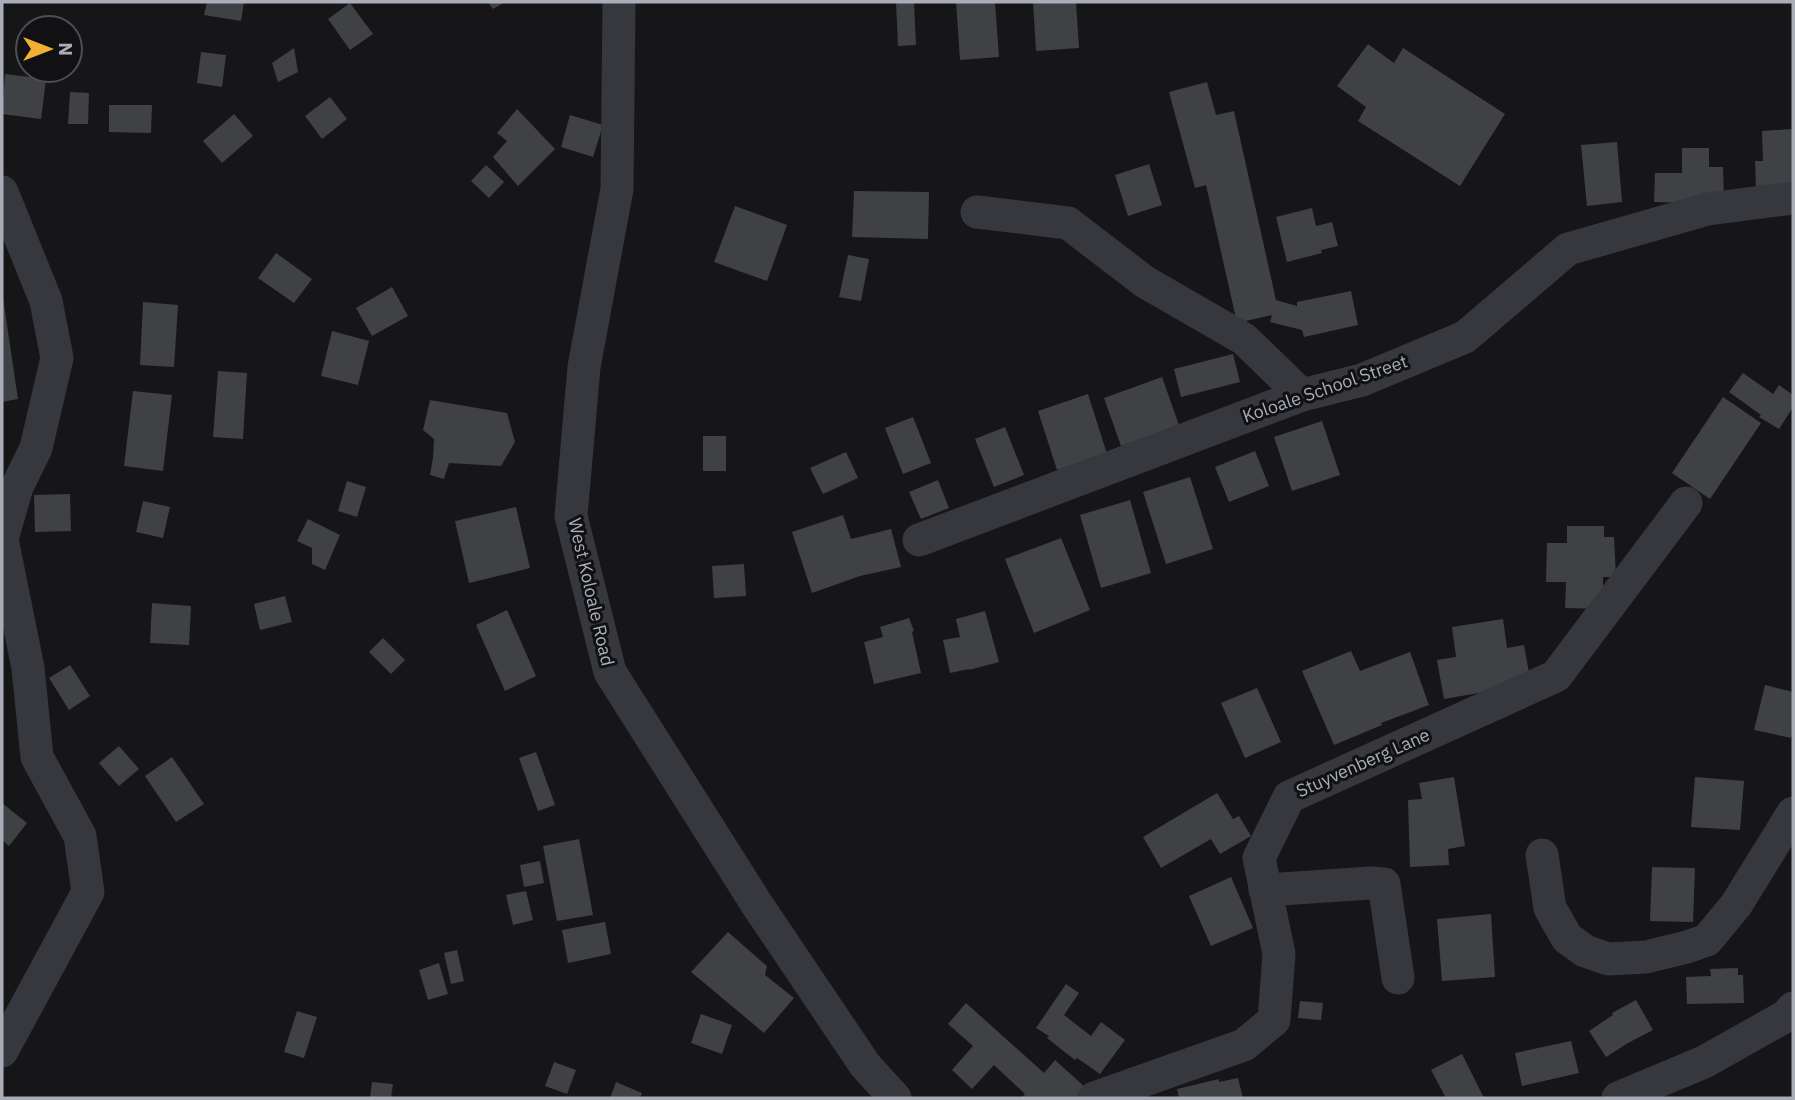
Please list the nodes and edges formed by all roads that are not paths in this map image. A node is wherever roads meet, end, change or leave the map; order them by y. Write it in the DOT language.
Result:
graph roads {
  1 [pos="619,2"];
  2 [pos="2,192"];
  3 [pos="1793,198"];
  4 [pos="977,212"];
  5 [pos="1303,395"];
  6 [pos="1686,503"];
  7 [pos="919,540"];
  8 [pos="1793,813"];
  9 [pos="1542,855"];
  10 [pos="1265,890"];
  11 [pos="1398,978"];
  12 [pos="1793,1008"];
  13 [pos="2,1051"];
  14 [pos="895,1098"];
  15 [pos="1094,1098"];
  16 [pos="1618,1098"];
  1 -- 14 [label="street, West Koloale Road"];
  2 -- 13 [label="street"];
  3 -- 5 [label="street, Koloale School Street"];
  4 -- 5 [label="street"];
  5 -- 7 [label="street, Koloale School Street"];
  6 -- 10 [label="street, Stuyvenberg Lane"];
  8 -- 9 [label="street"];
  10 -- 11 [label="street"];
  10 -- 15 [label="street, Stuyvenberg Lane"];
  12 -- 16 [label="street"];
}
